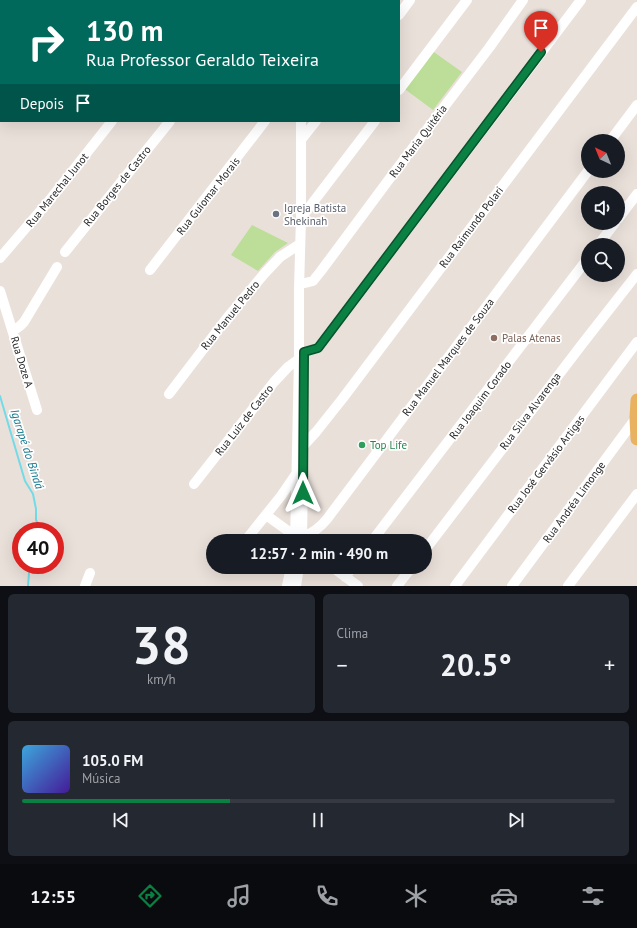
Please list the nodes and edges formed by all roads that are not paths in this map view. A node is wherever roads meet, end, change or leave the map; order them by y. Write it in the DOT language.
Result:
graph roads {
  1 [pos="410,0"];
  2 [pos="467,0"];
  3 [pos="523,0"];
  4 [pos="581,0"];
  5 [pos="637,7"];
  6 [pos="400,14"];
  7 [pos="400,89"];
  8 [pos="637,106"];
  9 [pos="111,122"];
  10 [pos="169,122"];
  11 [pos="265,122"];
  12 [pos="301,122"];
  13 [pos="315,122"];
  14 [pos="374,122"];
  15 [pos="615,134"];
  16 [pos="301,140"];
  17 [pos="583,178"];
  18 [pos="637,194"];
  19 [pos="625,210"];
  20 [pos="301,218"];
  21 [pos="610,230"];
  22 [pos="603,238"];
  23 [pos="300,244"];
  24 [pos="65,252"];
  25 [pos="0,258"];
  26 [pos="57,267"];
  27 [pos="581,267"];
  28 [pos="150,270"];
  29 [pos="637,274"];
  30 [pos="309,282"];
  31 [pos="0,290"];
  32 [pos="13,331"];
  33 [pos="637,342"];
  34 [pos="301,356"];
  35 [pos="169,394"];
  36 [pos="637,400"];
  37 [pos="37,410"];
  38 [pos="636,418"];
  39 [pos="637,438"];
  40 [pos="303,446"];
  41 [pos="296,474"];
  42 [pos="194,484"];
  43 [pos="637,494"];
  44 [pos="266,515"];
  45 [pos="251,534"];
  46 [pos="292,534"];
  47 [pos="299,534"];
  48 [pos="299,534"];
  49 [pos="311,534"];
  50 [pos="377,534"];
  51 [pos="432,541"];
  52 [pos="90,573"];
  53 [pos="290,574"];
  54 [pos="298,574"];
  55 [pos="341,574"];
  56 [pos="347,574"];
  57 [pos="406,574"];
  58 [pos="345,577"];
  59 [pos="85,586"];
  60 [pos="287,586"];
  61 [pos="296,586"];
  62 [pos="358,586"];
  63 [pos="397,586"];
  64 [pos="455,586"];
  65 [pos="512,586"];
  66 [pos="568,586"];
  1 -- 6 [label="street"];
  2 -- 7 [label="street"];
  3 -- 30 [label="street, Rua Maria Quitéria"];
  4 -- 34 [label="street"];
  5 -- 40 [label="street, Rua Raimundo Polari"];
  8 -- 15 [label="street"];
  9 -- 25 [label="street, Rua Marechal Junot"];
  10 -- 24 [label="street, Rua Borges de Castro"];
  11 -- 28 [label="street, Rua Guiomar Morais"];
  12 -- 16 [label="street"];
  13 -- 16 [label="street"];
  14 -- 20 [label="street"];
  16 -- 20 [label="street"];
  17 -- 49 [label="street, Rua Manuel Marques de Souza"];
  18 -- 19 [label="street"];
  20 -- 23 [label="street"];
  21 -- 22 [label="street"];
  23 -- 30 [label="street"];
  23 -- 34 [label="street"];
  23 -- 35 [label="street, Rua Manuel Pedro"];
  26 -- 32 [label="street"];
  27 -- 50 [label="street, Rua Joaquim Corado"];
  29 -- 51 [label="street, Rua Silva Alvarenga"];
  30 -- 34 [label="street"];
  31 -- 32 [label="street, Rua Doze A"];
  32 -- 37 [label="street, Rua Doze A"];
  33 -- 64 [label="street, Rua José Gervásio Artigas"];
  34 -- 40 [label="street"];
  34 -- 41 [label="street"];
  34 -- 42 [label="street, Rua Luiz de Castro"];
  36 -- 38 [label="main road"];
  38 -- 39 [label="main road"];
  38 -- 65 [label="street, Rua Andréa Limonge"];
  40 -- 47 [label="street"];
  41 -- 44 [label="street"];
  41 -- 48 [label="street"];
  43 -- 66 [label="street"];
  44 -- 45 [label="street"];
  44 -- 46 [label="street"];
  52 -- 59 [label="street"];
  53 -- 60 [label="street"];
  54 -- 61 [label="street"];
  55 -- 58 [label="street"];
  56 -- 58 [label="street"];
  57 -- 63 [label="street"];
  58 -- 62 [label="street"];
}
